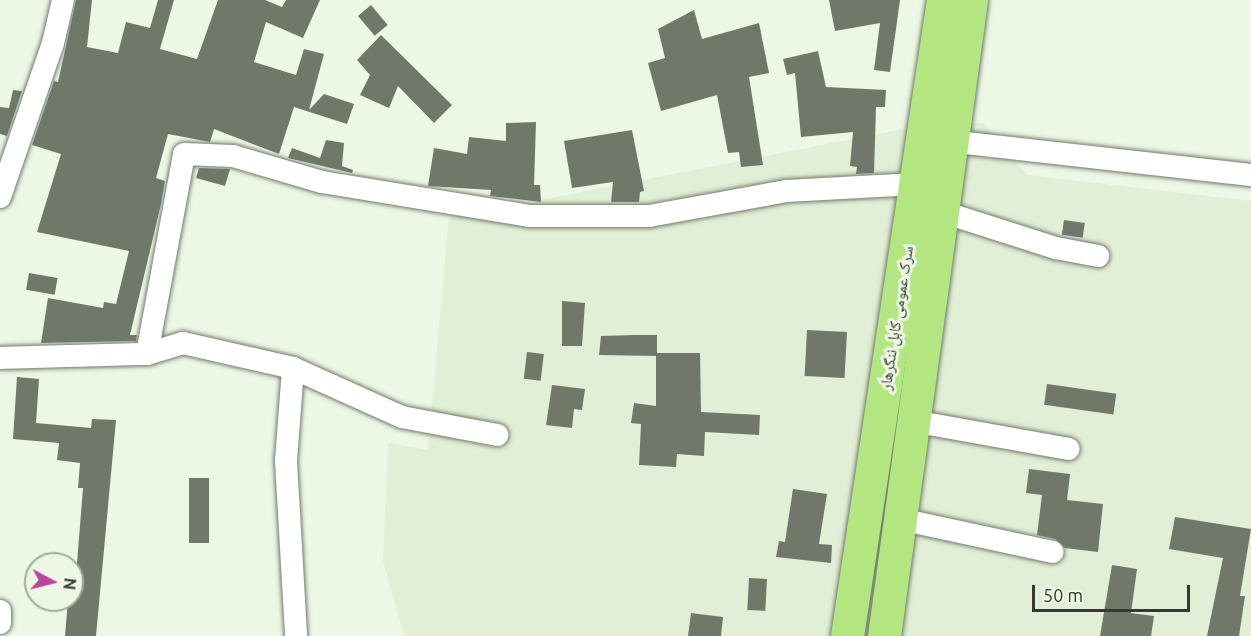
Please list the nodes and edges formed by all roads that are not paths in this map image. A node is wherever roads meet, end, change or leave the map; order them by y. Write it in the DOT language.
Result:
graph roads {
  1 [pos="63,0"];
  2 [pos="943,0"];
  3 [pos="971,0"];
  4 [pos="938,140"];
  5 [pos="1251,175"];
  6 [pos="916,184"];
  7 [pos="0,197"];
  8 [pos="943,212"];
  9 [pos="1098,256"];
  10 [pos="147,354"];
  11 [pos="0,358"];
  12 [pos="293,368"];
  13 [pos="913,421"];
  14 [pos="497,435"];
  15 [pos="1068,449"];
  16 [pos="900,519"];
  17 [pos="1052,552"];
  18 [pos="0,611"];
  19 [pos="0,623"];
  20 [pos="296,636"];
  21 [pos="847,636"];
  22 [pos="884,636"];
  1 -- 7 [label="street"];
  2 -- 4 [label="highway, سرک عمومی کابل ننگرهار"];
  3 -- 4 [label="highway, سرک عمومی کابل ننگرهار"];
  4 -- 5 [label="street"];
  4 -- 6 [label="highway, سرک عمومی کابل ننگرهار"];
  4 -- 8 [label="highway, سرک عمومی کابل ننگرهار"];
  6 -- 10 [label="street"];
  6 -- 21 [label="highway, سرک عمومی کابل ننگرهار"];
  8 -- 9 [label="street"];
  8 -- 13 [label="highway, سرک عمومی کابل ننگرهار"];
  10 -- 11 [label="street"];
  10 -- 12 [label="street"];
  12 -- 14 [label="street"];
  12 -- 20 [label="street"];
  13 -- 15 [label="street"];
  13 -- 16 [label="highway, سرک عمومی کابل ننگرهار"];
  16 -- 17 [label="street"];
  16 -- 22 [label="highway, سرک عمومی کابل ننگرهار"];
  18 -- 19 [label="street"];
}
